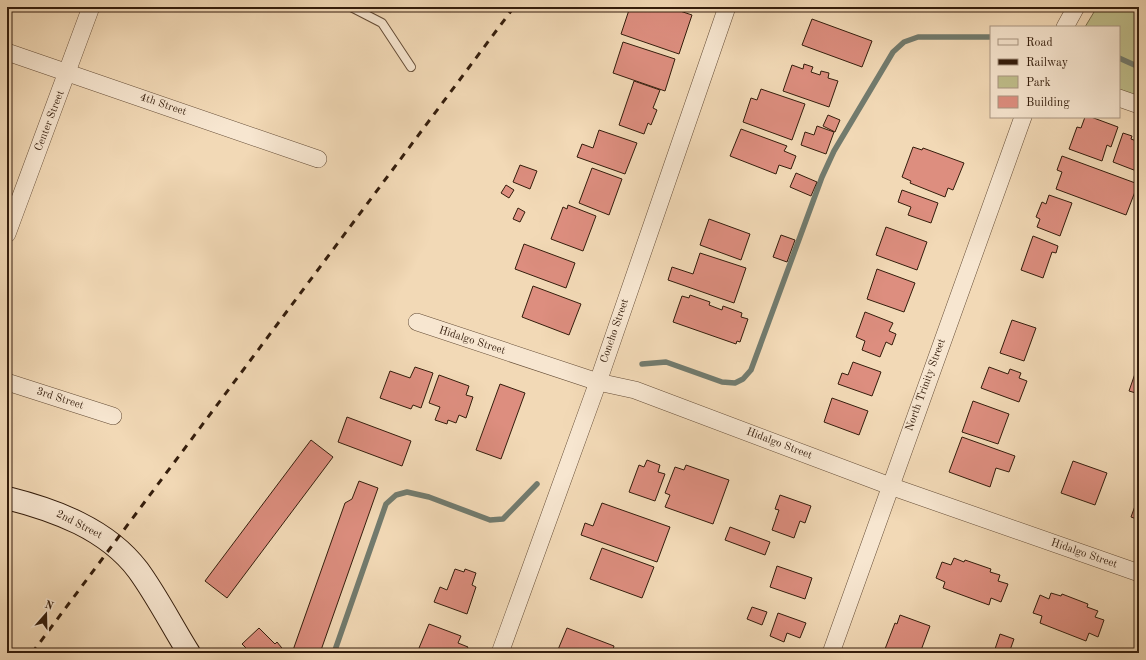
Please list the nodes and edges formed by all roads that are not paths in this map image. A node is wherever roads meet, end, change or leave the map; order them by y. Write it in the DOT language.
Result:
graph roads {
  1 [pos="91,7"];
  2 [pos="352,7"];
  3 [pos="727,7"];
  4 [pos="1076,7"];
  5 [pos="1065,26"];
  6 [pos="7,52"];
  7 [pos="411,67"];
  8 [pos="68,72"];
  9 [pos="1120,98"];
  10 [pos="1139,105"];
  11 [pos="1023,118"];
  12 [pos="318,159"];
  13 [pos="7,234"];
  14 [pos="417,322"];
  15 [pos="7,382"];
  16 [pos="598,382"];
  17 [pos="113,416"];
  18 [pos="890,486"];
  19 [pos="7,498"];
  20 [pos="1139,573"];
  21 [pos="189,653"];
  22 [pos="500,653"];
  23 [pos="830,653"];
  1 -- 8 [label="street, Center Street"];
  2 -- 7 [label="lane"];
  3 -- 16 [label="street, Concho Street"];
  4 -- 5 [label="street"];
  6 -- 8 [label="street, 4th Street"];
  8 -- 12 [label="street, 4th Street"];
  8 -- 13 [label="street, Center Street"];
  9 -- 10 [label="street"];
  11 -- 18 [label="street, North Trinity Street"];
  14 -- 16 [label="street, Hidalgo Street"];
  15 -- 17 [label="street, 3rd Street"];
  16 -- 18 [label="street, Hidalgo Street"];
  16 -- 22 [label="street, Concho Street"];
  18 -- 20 [label="street, Hidalgo Street"];
  18 -- 23 [label="street, North Trinity Street"];
  19 -- 21 [label="street, 2nd Street"];
}
